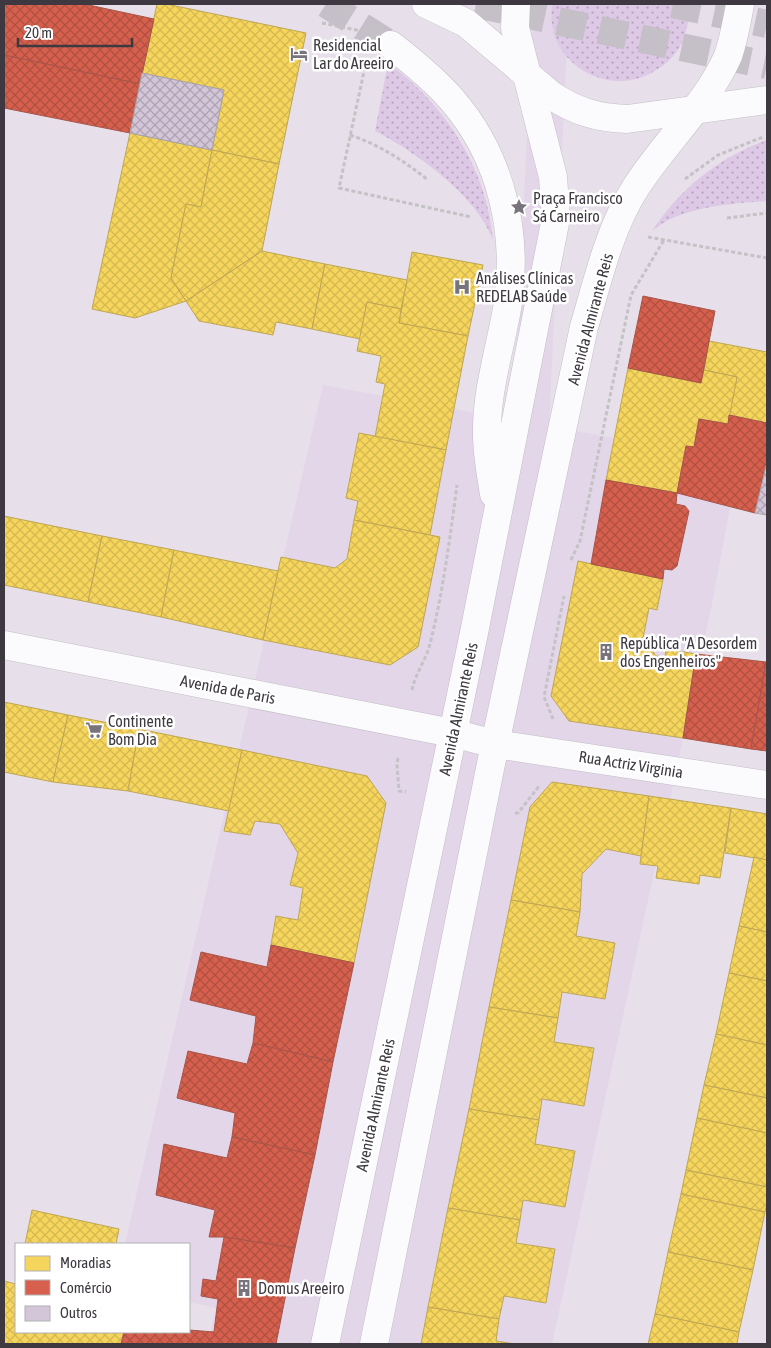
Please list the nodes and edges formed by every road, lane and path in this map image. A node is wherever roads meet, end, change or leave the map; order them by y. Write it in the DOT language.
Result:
graph roads {
  1 [pos="426,4"];
  2 [pos="516,4"];
  3 [pos="740,4"];
  4 [pos="391,45"];
  5 [pos="526,73"];
  6 [pos="767,100"];
  7 [pos="695,110"];
  8 [pos="350,136"];
  9 [pos="428,180"];
  10 [pos="767,213"];
  11 [pos="727,218"];
  12 [pos="648,237"];
  13 [pos="767,258"];
  14 [pos="497,513"];
  15 [pos="4,645"];
  16 [pos="452,733"];
  17 [pos="495,744"];
  18 [pos="767,785"];
  19 [pos="325,1344"];
  20 [pos="374,1344"];
  1 -- 5 [label="main road"];
  2 -- 5 [label="main road"];
  3 -- 7 [label="main road"];
  4 -- 14 [label="main road"];
  5 -- 7 [label="main road"];
  5 -- 14 [label="main road, Avenida Almirante Reis"];
  6 -- 7 [label="main road"];
  7 -- 17 [label="main road, Avenida Almirante Reis"];
  8 -- 9 [label="path"];
  10 -- 11 [label="path"];
  12 -- 13 [label="path"];
  14 -- 16 [label="main road, Avenida Almirante Reis"];
  15 -- 16 [label="main road, Avenida de Paris"];
  16 -- 17 [label="main road, Avenida de Paris"];
  16 -- 19 [label="main road, Avenida Almirante Reis"];
  17 -- 18 [label="main road, Rua Actriz Virginia"];
  17 -- 20 [label="main road, Avenida Almirante Reis"];
}
